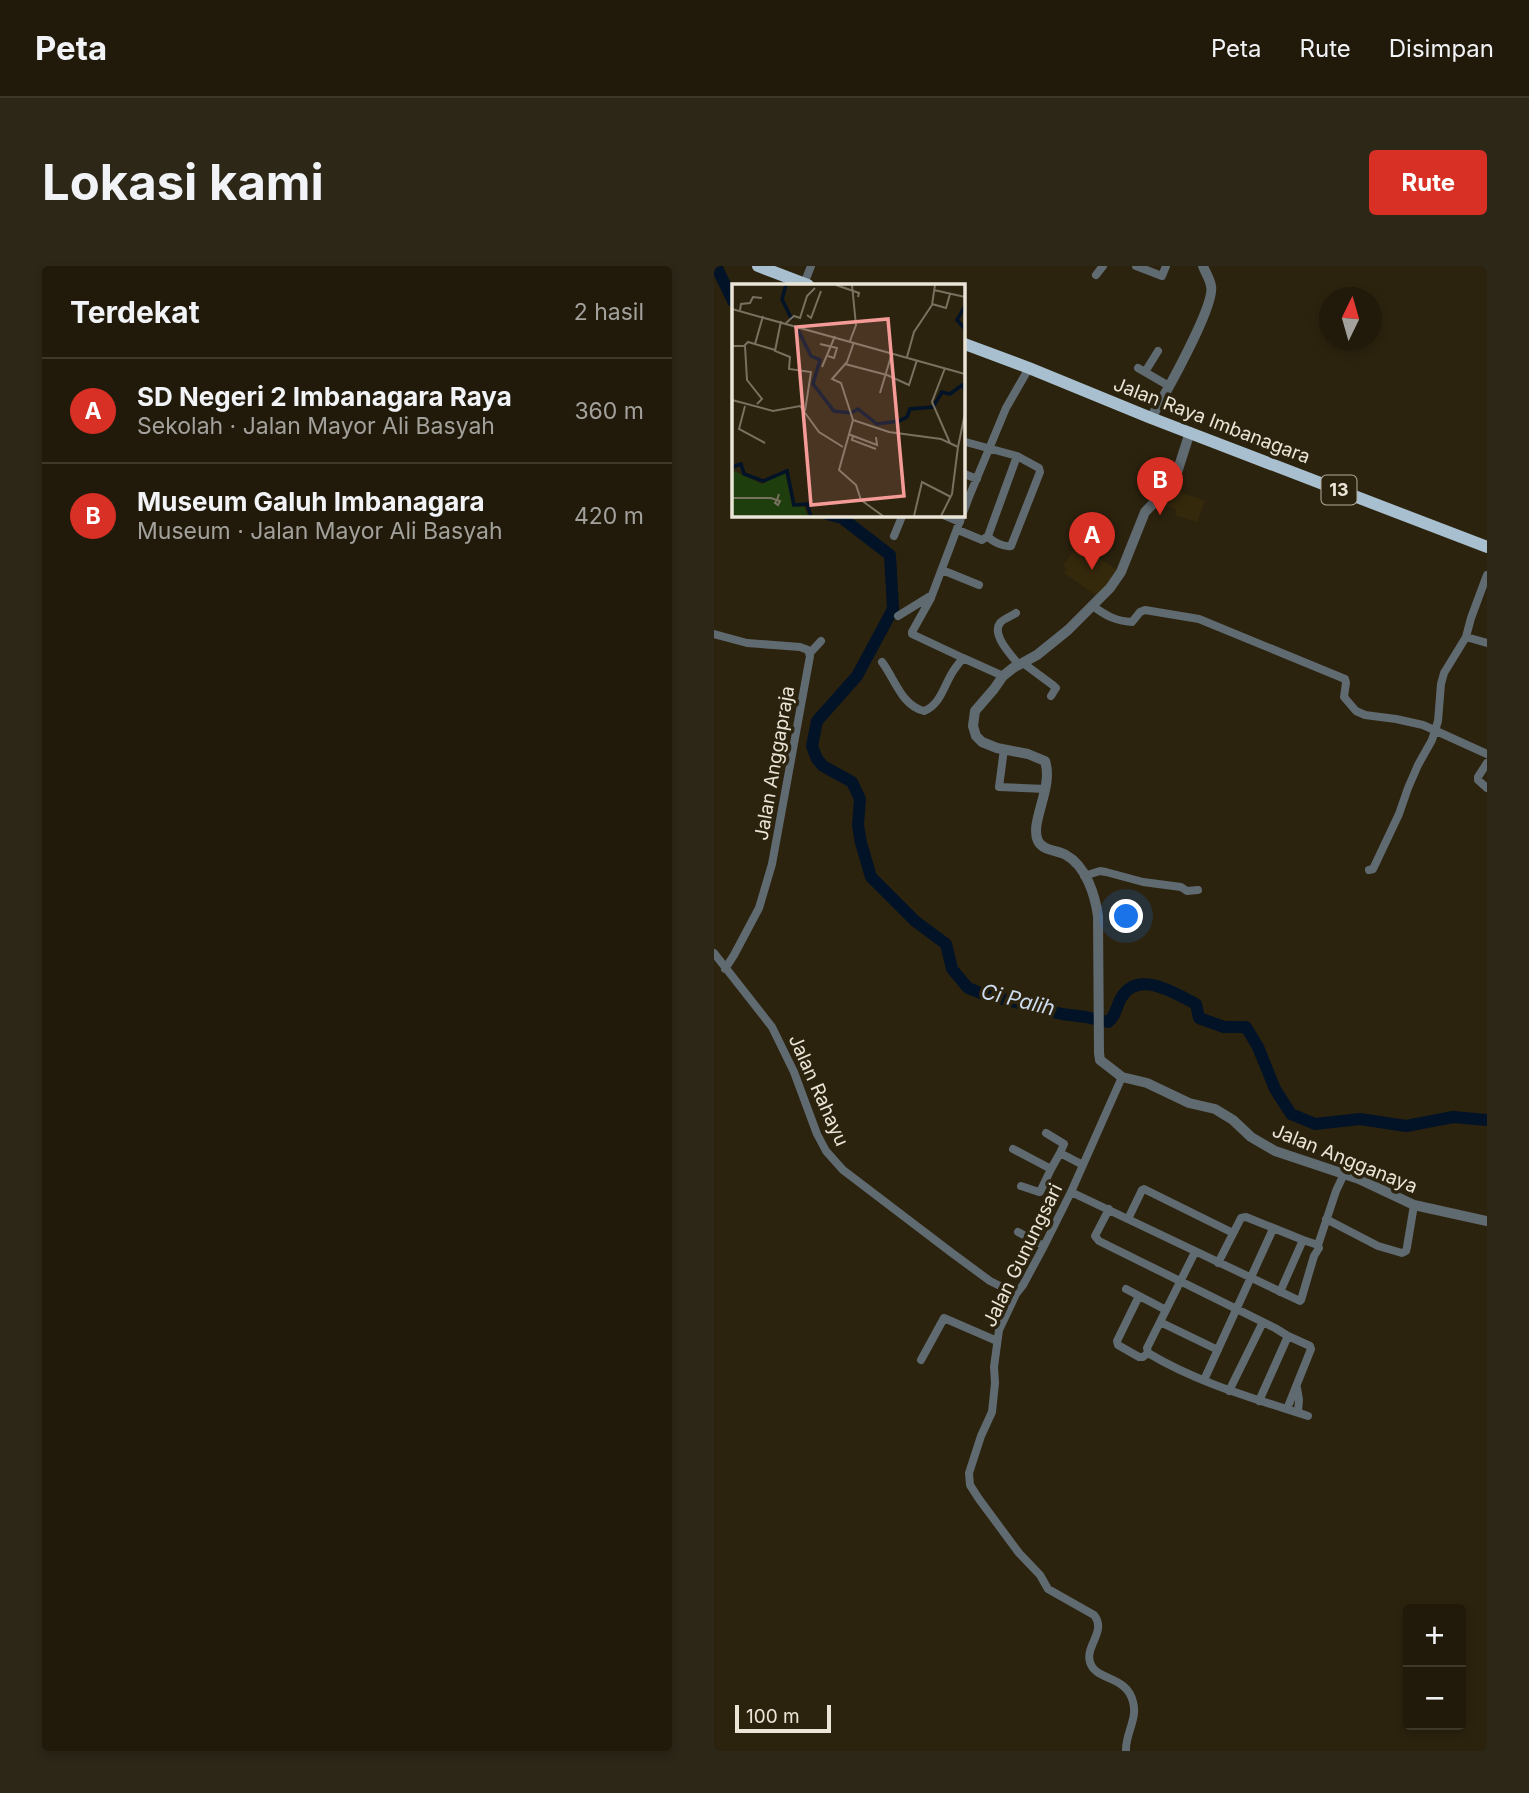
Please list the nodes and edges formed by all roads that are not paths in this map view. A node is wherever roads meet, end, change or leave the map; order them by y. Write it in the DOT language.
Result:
graph roads {
  1 [pos="758,266"];
  2 [pos="811,266"];
  3 [pos="1103,266"];
  4 [pos="1136,266"];
  5 [pos="1166,266"];
  6 [pos="1203,266"];
  7 [pos="1096,275"];
  8 [pos="803,284"];
  9 [pos="806,284"];
  10 [pos="964,344"];
  11 [pos="1158,351"];
  12 [pos="1029,368"];
  13 [pos="1169,386"];
  14 [pos="1151,418"];
  15 [pos="1190,432"];
  16 [pos="964,442"];
  17 [pos="989,450"];
  18 [pos="1017,456"];
  19 [pos="964,474"];
  20 [pos="977,479"];
  21 [pos="965,500"];
  22 [pos="902,516"];
  23 [pos="944,516"];
  24 [pos="961,516"];
  25 [pos="959,526"];
  26 [pos="894,536"];
  27 [pos="988,536"];
  28 [pos="1487,547"];
  29 [pos="942,570"];
  30 [pos="1487,575"];
  31 [pos="979,585"];
  32 [pos="932,595"];
  33 [pos="1093,606"];
  34 [pos="910,609"];
  35 [pos="1016,613"];
  36 [pos="898,616"];
  37 [pos="919,619"];
  38 [pos="714,634"];
  39 [pos="1466,637"];
  40 [pos="821,641"];
  41 [pos="1487,643"];
  42 [pos="810,653"];
  43 [pos="963,658"];
  44 [pos="882,662"];
  45 [pos="1021,664"];
  46 [pos="1003,676"];
  47 [pos="1051,696"];
  48 [pos="1436,729"];
  49 [pos="1004,749"];
  50 [pos="1487,754"];
  51 [pos="1487,763"];
  52 [pos="1487,788"];
  53 [pos="1046,789"];
  54 [pos="1368,870"];
  55 [pos="1084,876"];
  56 [pos="1198,890"];
  57 [pos="714,953"];
  58 [pos="725,969"];
  59 [pos="1122,1077"];
  60 [pos="1046,1133"];
  61 [pos="1013,1149"];
  62 [pos="1060,1153"];
  63 [pos="1083,1166"];
  64 [pos="1051,1169"];
  65 [pos="1344,1174"];
  66 [pos="1021,1186"];
  67 [pos="1071,1192"];
  68 [pos="1413,1205"];
  69 [pos="1109,1209"];
  70 [pos="1128,1219"];
  71 [pos="1326,1219"];
  72 [pos="1487,1222"];
  73 [pos="1273,1229"];
  74 [pos="1018,1232"];
  75 [pos="1233,1233"];
  76 [pos="1303,1240"];
  77 [pos="1318,1245"];
  78 [pos="1044,1246"];
  79 [pos="1195,1252"];
  80 [pos="1219,1263"];
  81 [pos="1251,1279"];
  82 [pos="1180,1281"];
  83 [pos="1125,1289"];
  84 [pos="1280,1292"];
  85 [pos="1016,1294"];
  86 [pos="1139,1296"];
  87 [pos="1166,1310"];
  88 [pos="1237,1310"];
  89 [pos="1160,1322"];
  90 [pos="1263,1322"];
  91 [pos="1287,1336"];
  92 [pos="997,1341"];
  93 [pos="1218,1350"];
  94 [pos="1148,1353"];
  95 [pos="921,1360"];
  96 [pos="1204,1380"];
  97 [pos="1297,1388"];
  98 [pos="1229,1391"];
  99 [pos="1259,1401"];
  100 [pos="1286,1409"];
  101 [pos="1298,1412"];
  102 [pos="1308,1416"];
  103 [pos="1126,1751"];
  1 -- 8 [label="highway"];
  2 -- 9 [label="street"];
  3 -- 7 [label="street"];
  4 -- 5 [label="street"];
  6 -- 13 [label="street"];
  10 -- 12 [label="highway, Jalan Raya Imbanagara / 13"];
  11 -- 13 [label="street"];
  12 -- 14 [label="highway, Jalan Raya Imbanagara / 13"];
  12 -- 17 [label="street"];
  13 -- 14 [label="street"];
  14 -- 15 [label="highway, Jalan Raya Imbanagara / 13"];
  15 -- 28 [label="highway, Jalan Raya Imbanagara / 13"];
  15 -- 33 [label="street"];
  16 -- 17 [label="street"];
  17 -- 18 [label="street"];
  17 -- 20 [label="street"];
  18 -- 27 [label="street"];
  18 -- 27 [label="street"];
  19 -- 20 [label="street"];
  20 -- 21 [label="street"];
  22 -- 26 [label="street"];
  23 -- 25 [label="street"];
  24 -- 25 [label="street"];
  25 -- 27 [label="street"];
  25 -- 29 [label="street"];
  29 -- 31 [label="street"];
  29 -- 32 [label="street"];
  30 -- 39 [label="street"];
  32 -- 34 [label="street"];
  32 -- 37 [label="street"];
  33 -- 45 [label="street"];
  33 -- 48 [label="street"];
  34 -- 36 [label="street"];
  34 -- 37 [label="street"];
  35 -- 45 [label="street"];
  37 -- 43 [label="street"];
  38 -- 42 [label="street"];
  39 -- 41 [label="street"];
  39 -- 48 [label="street"];
  40 -- 42 [label="street"];
  42 -- 58 [label="street, Jalan Anggapraja"];
  43 -- 44 [label="street"];
  43 -- 46 [label="street"];
  45 -- 46 [label="street"];
  45 -- 47 [label="street"];
  46 -- 49 [label="street"];
  48 -- 50 [label="street"];
  48 -- 54 [label="street"];
  49 -- 53 [label="street"];
  49 -- 53 [label="street"];
  51 -- 52 [label="street"];
  53 -- 55 [label="street"];
  55 -- 56 [label="street"];
  55 -- 59 [label="street"];
  57 -- 58 [label="street, Jalan Rahayu"];
  58 -- 85 [label="street, Jalan Rahayu"];
  59 -- 63 [label="street, Jalan Gunungsari"];
  59 -- 65 [label="street, Jalan Angganaya"];
  60 -- 62 [label="street"];
  61 -- 64 [label="street"];
  62 -- 63 [label="street"];
  62 -- 64 [label="street"];
  63 -- 67 [label="street, Jalan Gunungsari"];
  64 -- 66 [label="street"];
  65 -- 68 [label="street, Jalan Angganaya"];
  65 -- 71 [label="street"];
  67 -- 69 [label="street"];
  67 -- 78 [label="street, Jalan Gunungsari"];
  68 -- 71 [label="street"];
  68 -- 72 [label="street, Jalan Angganaya"];
  69 -- 70 [label="street"];
  69 -- 82 [label="street"];
  70 -- 75 [label="street"];
  70 -- 79 [label="street"];
  71 -- 77 [label="street"];
  73 -- 75 [label="street"];
  73 -- 76 [label="street"];
  73 -- 81 [label="street"];
  74 -- 78 [label="street"];
  75 -- 80 [label="street"];
  76 -- 77 [label="street"];
  76 -- 84 [label="street"];
  77 -- 84 [label="street"];
  78 -- 85 [label="street, Jalan Gunungsari"];
  79 -- 80 [label="street"];
  79 -- 82 [label="street"];
  80 -- 81 [label="street"];
  81 -- 84 [label="street"];
  81 -- 88 [label="street"];
  82 -- 87 [label="street"];
  82 -- 88 [label="street"];
  83 -- 86 [label="street"];
  85 -- 92 [label="street, Jalan Gunungsari"];
  86 -- 87 [label="street"];
  86 -- 94 [label="street"];
  87 -- 89 [label="street"];
  88 -- 90 [label="street"];
  88 -- 93 [label="street"];
  89 -- 93 [label="street"];
  89 -- 94 [label="street"];
  90 -- 91 [label="street"];
  90 -- 98 [label="street"];
  91 -- 97 [label="street"];
  91 -- 99 [label="street"];
  92 -- 95 [label="street"];
  92 -- 103 [label="street, Jalan Gunungsari"];
  93 -- 96 [label="street"];
  94 -- 96 [label="street"];
  96 -- 98 [label="street"];
  97 -- 100 [label="street"];
  97 -- 101 [label="street"];
  98 -- 99 [label="street"];
  99 -- 100 [label="street"];
  100 -- 101 [label="street"];
  101 -- 102 [label="street"];
}
